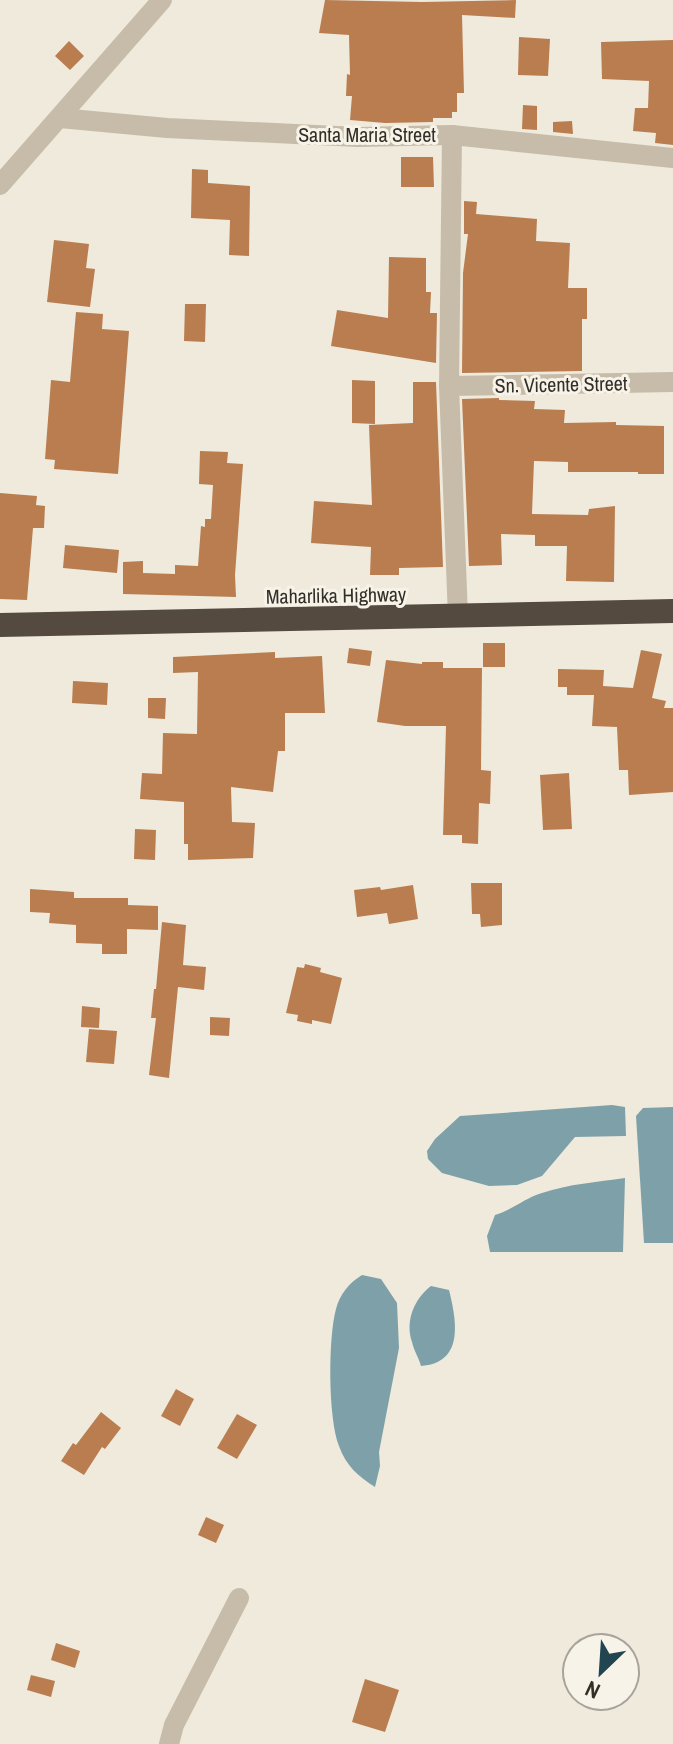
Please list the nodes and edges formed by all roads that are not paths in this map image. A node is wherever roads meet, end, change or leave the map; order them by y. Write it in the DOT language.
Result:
graph roads {
  1 [pos="162,0"];
  2 [pos="60,118"];
  3 [pos="452,135"];
  4 [pos="673,158"];
  5 [pos="0,185"];
  6 [pos="673,382"];
  7 [pos="449,386"];
  8 [pos="673,611"];
  9 [pos="458,617"];
  10 [pos="0,625"];
  11 [pos="239,1598"];
  12 [pos="169,1744"];
  1 -- 2 [label="street"];
  2 -- 3 [label="street, Santa Maria Street"];
  2 -- 5 [label="street"];
  3 -- 4 [label="street, Santa Maria Street"];
  3 -- 7 [label="street"];
  6 -- 7 [label="street, Sn. Vicente Street"];
  7 -- 9 [label="street"];
  8 -- 9 [label="highway, Maharlika Highway"];
  9 -- 10 [label="highway, Maharlika Highway"];
  11 -- 12 [label="street"];
}
